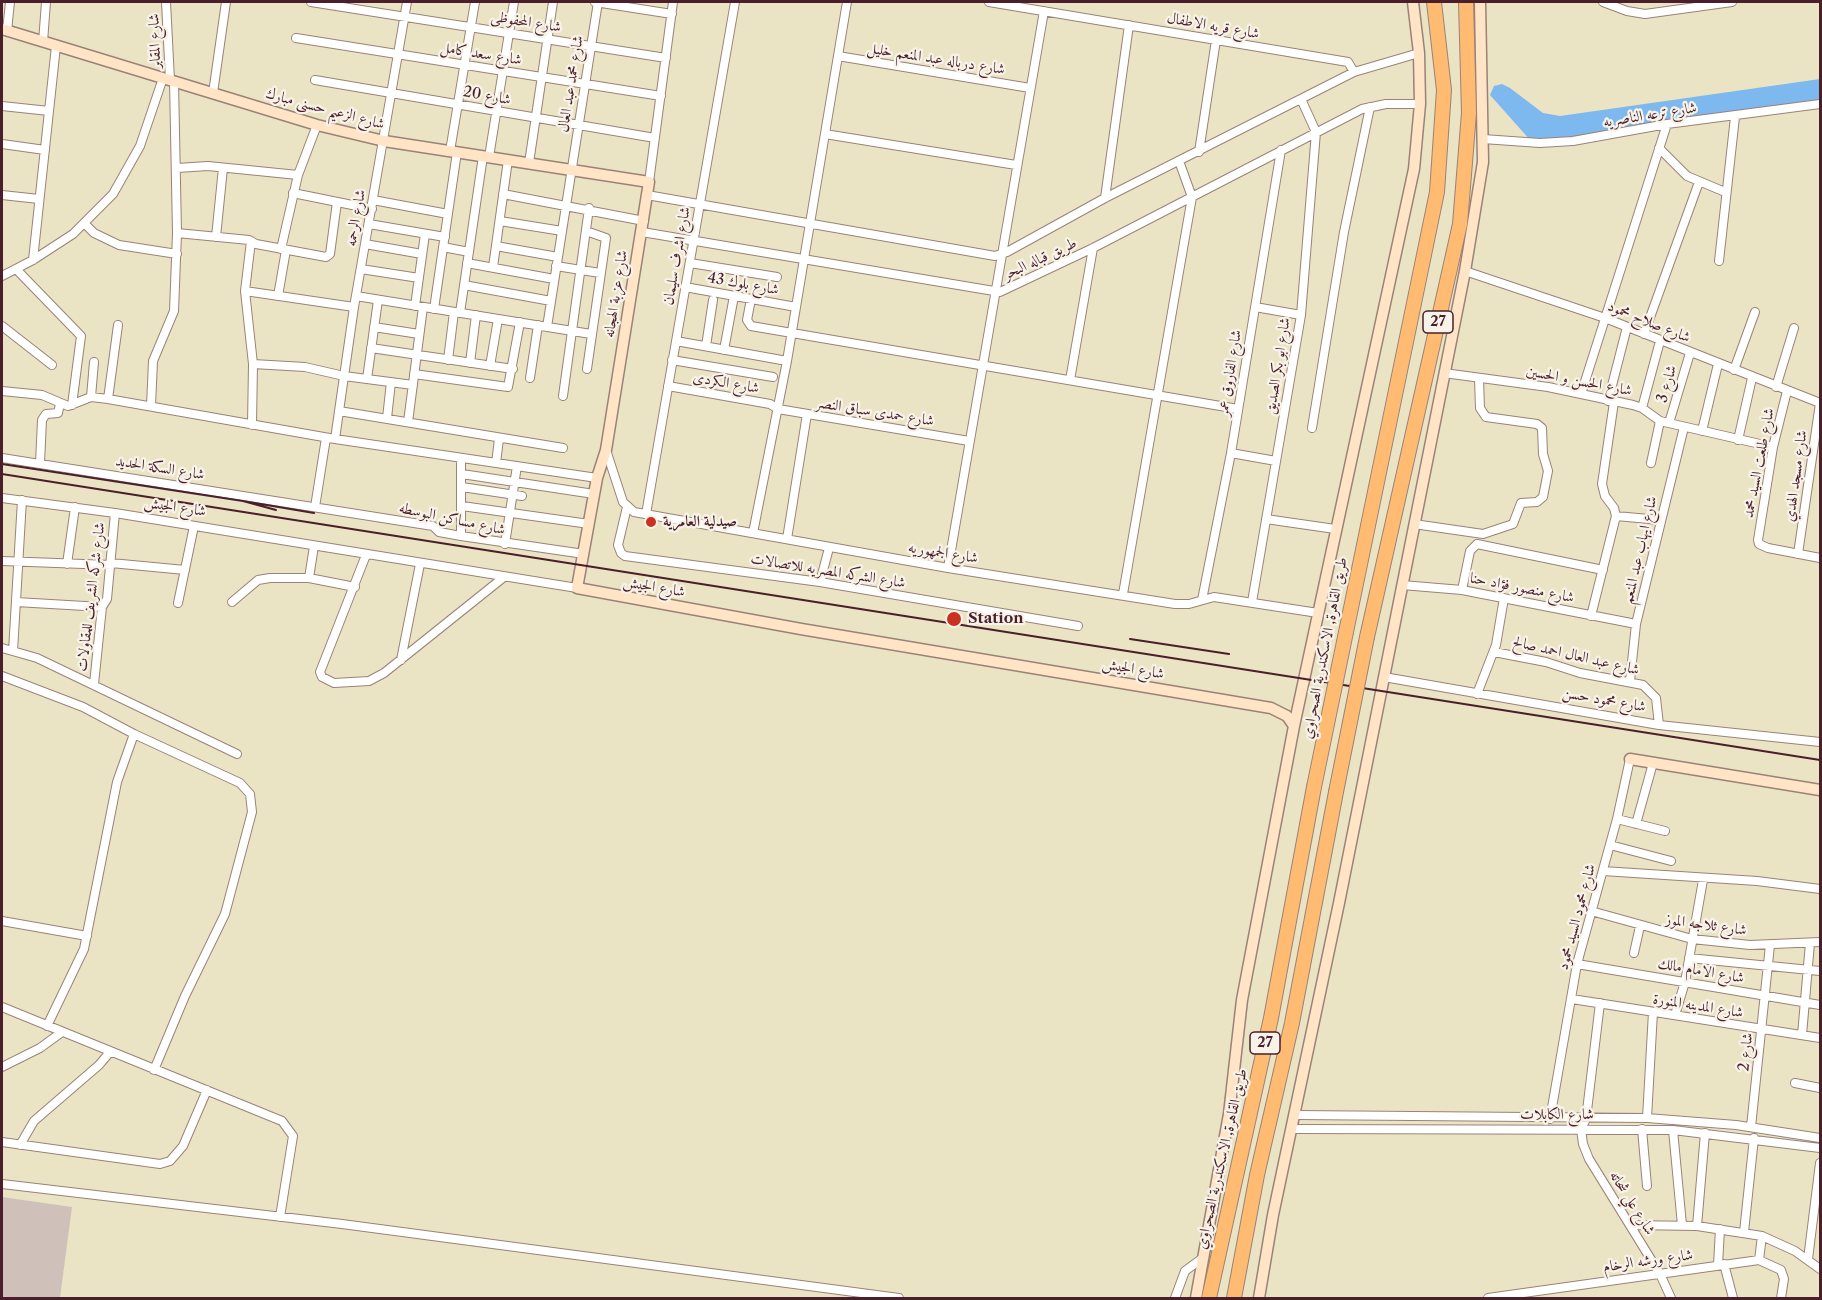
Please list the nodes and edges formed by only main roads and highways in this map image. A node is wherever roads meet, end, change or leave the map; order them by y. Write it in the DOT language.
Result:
graph roads {
  1 [pos="1434,2"];
  2 [pos="1466,2"];
  3 [pos="1209,1299"];
  4 [pos="1234,1299"];
  1 -- 3 [label="highway, طريق القاهرة, الاسكندرية الصحراوي / 27, bridge"];
  2 -- 4 [label="highway, 27, bridge"];
}
